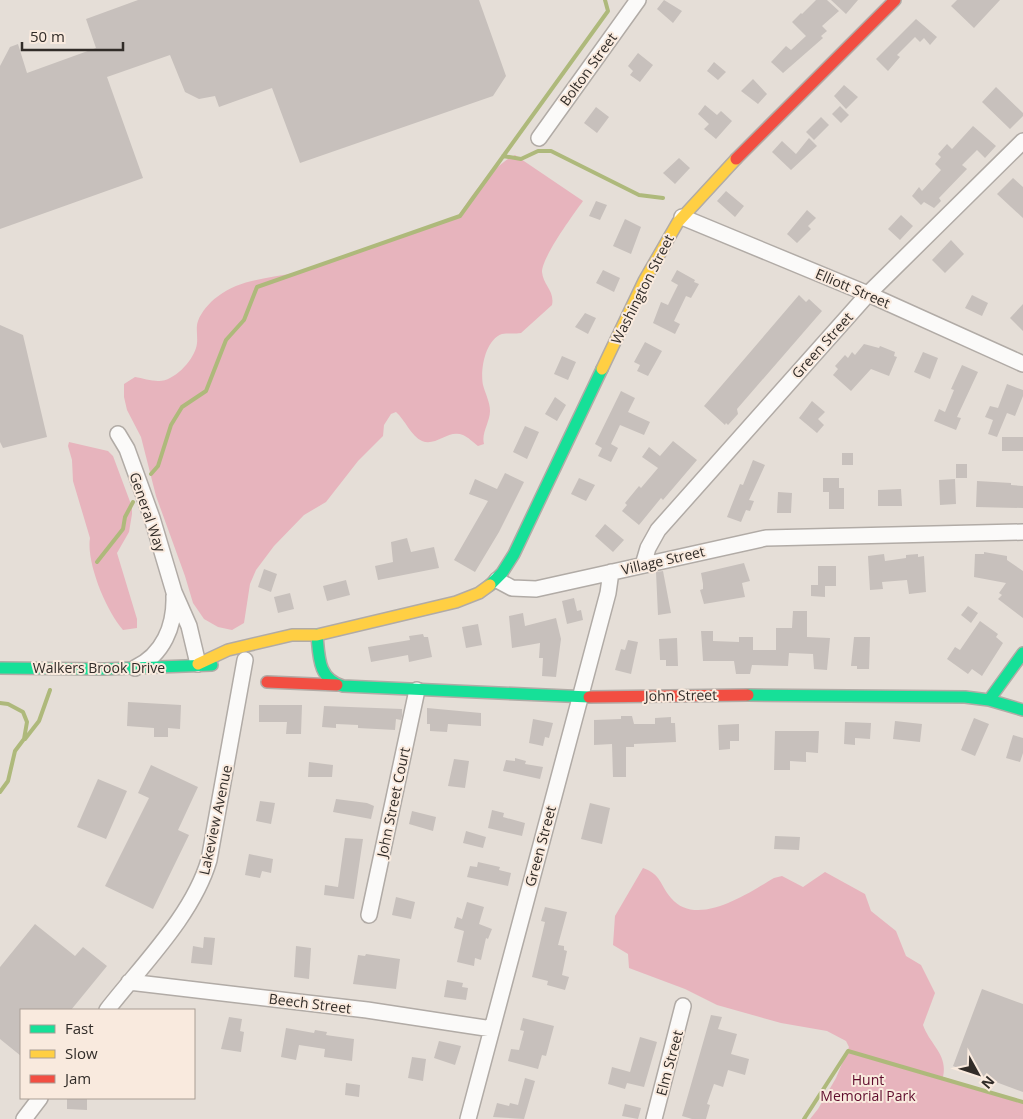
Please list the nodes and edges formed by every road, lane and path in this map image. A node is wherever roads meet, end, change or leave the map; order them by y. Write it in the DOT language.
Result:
graph roads {
  1 [pos="638,0"];
  2 [pos="894,0"];
  3 [pos="539,138"];
  4 [pos="1023,141"];
  5 [pos="682,217"];
  6 [pos="868,294"];
  7 [pos="1023,364"];
  8 [pos="118,434"];
  9 [pos="1023,532"];
  10 [pos="643,565"];
  11 [pos="611,572"];
  12 [pos="497,580"];
  13 [pos="174,592"];
  14 [pos="317,635"];
  15 [pos="296,647"];
  16 [pos="1023,653"];
  17 [pos="240,661"];
  18 [pos="198,664"];
  19 [pos="0,668"];
  20 [pos="133,669"];
  21 [pos="268,682"];
  22 [pos="338,685"];
  23 [pos="417,690"];
  24 [pos="580,697"];
  25 [pos="989,700"];
  26 [pos="1023,710"];
  27 [pos="369,915"];
  28 [pos="128,982"];
  29 [pos="683,1006"];
  30 [pos="108,1009"];
  31 [pos="492,1029"];
  32 [pos="39,1099"];
  33 [pos="24,1119"];
  34 [pos="468,1119"];
  35 [pos="654,1119"];
  1 -- 3 [label="street, Bolton Street"];
  2 -- 5 [label="street, Washington Street"];
  4 -- 6 [label="street, Green Street"];
  5 -- 6 [label="street, Elliott Street"];
  5 -- 12 [label="street, Washington Street"];
  6 -- 7 [label="street, Elliott Street"];
  6 -- 10 [label="street, Green Street"];
  8 -- 13 [label="street, General Way"];
  9 -- 10 [label="street, Village Street"];
  10 -- 11 [label="street, Village Street"];
  11 -- 12 [label="street, Village Street"];
  11 -- 24 [label="street, Green Street"];
  12 -- 14 [label="street"];
  13 -- 18 [label="street, General Way"];
  13 -- 20 [label="street, General Way"];
  14 -- 15 [label="street"];
  14 -- 18 [label="street"];
  14 -- 22 [label="street"];
  16 -- 25 [label="street"];
  17 -- 18 [label="street"];
  17 -- 28 [label="street, Lakeview Avenue"];
  18 -- 20 [label="street, Walkers Brook Drive"];
  19 -- 20 [label="street, Walkers Brook Drive"];
  21 -- 22 [label="street, John Street"];
  22 -- 23 [label="street, John Street"];
  23 -- 24 [label="street, John Street"];
  23 -- 27 [label="street, John Street Court"];
  24 -- 25 [label="street, John Street"];
  24 -- 31 [label="street, Green Street"];
  25 -- 26 [label="street, John Street"];
  28 -- 30 [label="street, Lakeview Avenue"];
  28 -- 31 [label="street, Beech Street"];
  29 -- 35 [label="street, Elm Street"];
  31 -- 34 [label="street, Green Street"];
  32 -- 33 [label="street"];
}
